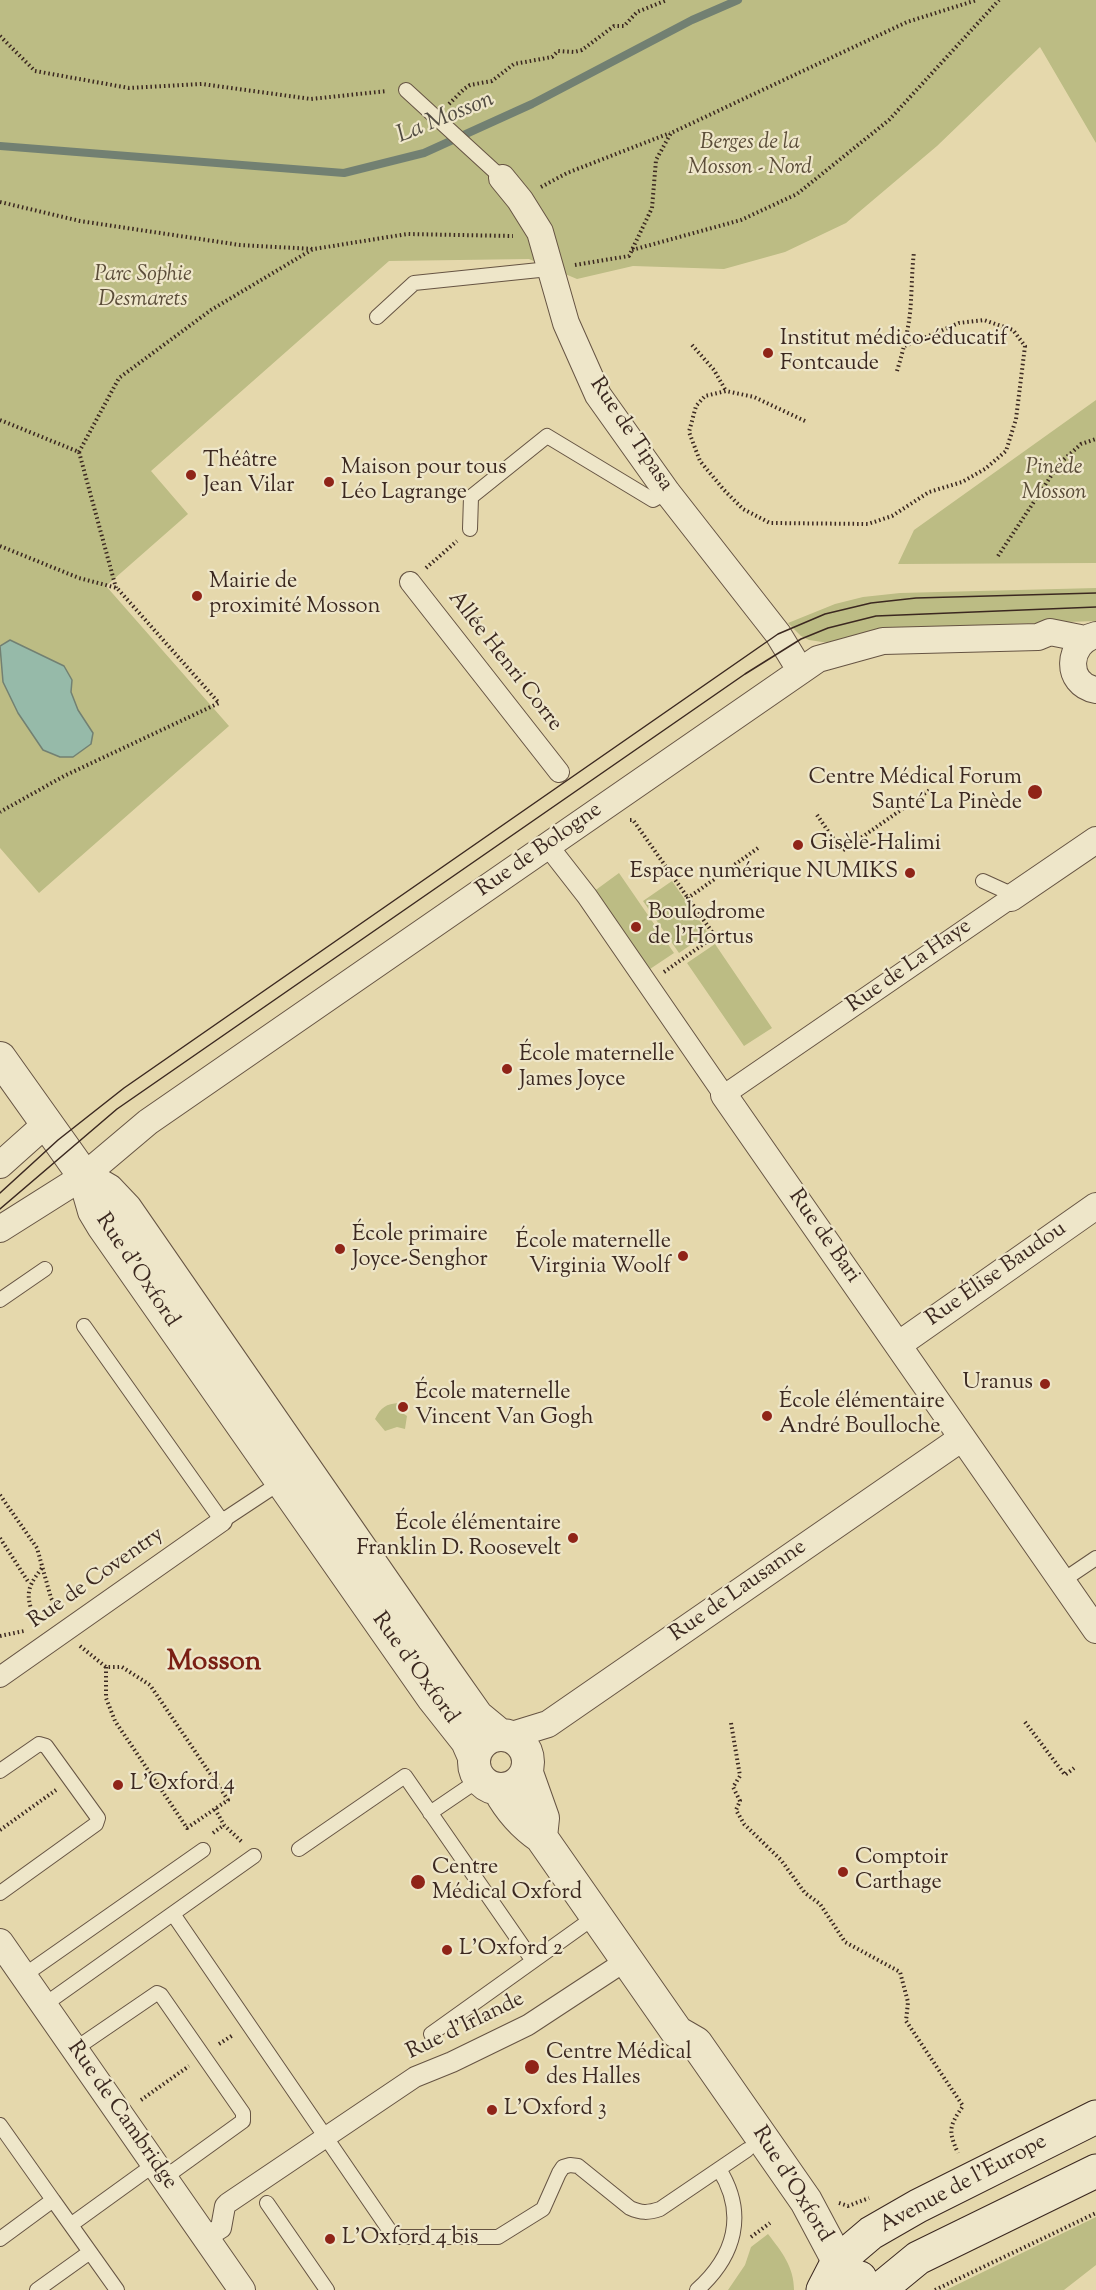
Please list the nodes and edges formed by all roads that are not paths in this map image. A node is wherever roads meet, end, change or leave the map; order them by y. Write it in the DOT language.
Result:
graph roads {
  1 [pos="406,90"];
  2 [pos="502,178"];
  3 [pos="549,269"];
  4 [pos="377,317"];
  5 [pos="667,492"];
  6 [pos="470,529"];
  7 [pos="410,582"];
  8 [pos="1038,637"];
  9 [pos="1091,637"];
  10 [pos="1073,666"];
  11 [pos="800,670"];
  12 [pos="1094,691"];
  13 [pos="560,772"];
  14 [pos="1096,840"];
  15 [pos="548,846"];
  16 [pos="983,881"];
  17 [pos="1011,898"];
  18 [pos="0,1058"];
  19 [pos="724,1095"];
  20 [pos="47,1124"];
  21 [pos="0,1165"];
  22 [pos="84,1176"];
  23 [pos="1096,1206"];
  24 [pos="0,1229"];
  25 [pos="45,1269"];
  26 [pos="0,1300"];
  27 [pos="84,1326"];
  28 [pos="898,1345"];
  29 [pos="962,1438"];
  30 [pos="281,1482"];
  31 [pos="222,1521"];
  32 [pos="1096,1558"];
  33 [pos="1062,1581"];
  34 [pos="1096,1630"];
  35 [pos="0,1677"];
  36 [pos="505,1736"];
  37 [pos="0,1771"];
  38 [pos="526,1773"];
  39 [pos="485,1775"];
  40 [pos="430,1813"];
  41 [pos="541,1837"];
  42 [pos="203,1850"];
  43 [pos="299,1850"];
  44 [pos="254,1856"];
  45 [pos="0,1893"];
  46 [pos="173,1914"];
  47 [pos="596,1916"];
  48 [pos="0,1942"];
  49 [pos="627,1960"];
  50 [pos="533,1961"];
  51 [pos="23,1976"];
  52 [pos="44,2005"];
  53 [pos="677,2032"];
  54 [pos="431,2034"];
  55 [pos="75,2049"];
  56 [pos="1096,2117"];
  57 [pos="0,2125"];
  58 [pos="326,2137"];
  59 [pos="747,2150"];
  60 [pos="719,2169"];
  61 [pos="160,2171"];
  62 [pos="1096,2171"];
  63 [pos="53,2200"];
  64 [pos="267,2202"];
  65 [pos="72,2224"];
  66 [pos="206,2238"];
  67 [pos="0,2239"];
  68 [pos="90,2252"];
  69 [pos="861,2282"];
  70 [pos="37,2290"];
  71 [pos="117,2290"];
  72 [pos="242,2290"];
  73 [pos="327,2290"];
  74 [pos="697,2290"];
  75 [pos="823,2290"];
  1 -- 2 [label="lane"];
  2 -- 3 [label="street, Rue de Tipasa"];
  3 -- 4 [label="lane"];
  3 -- 5 [label="street, Rue de Tipasa"];
  5 -- 6 [label="lane"];
  5 -- 11 [label="street, Rue de Tipasa"];
  7 -- 13 [label="street, Allée Henri Corre"];
  8 -- 9 [label="street, Rue de Bologne"];
  8 -- 10 [label="street"];
  8 -- 11 [label="street, Rue de Bologne"];
  9 -- 10 [label="street"];
  10 -- 12 [label="street"];
  11 -- 15 [label="street, Rue de Bologne"];
  14 -- 17 [label="street, Rue de La Haye"];
  15 -- 19 [label="street, Rue de Bari"];
  15 -- 22 [label="street, Rue de Bologne"];
  16 -- 17 [label="lane"];
  17 -- 19 [label="street, Rue de La Haye"];
  18 -- 20 [label="street"];
  19 -- 28 [label="street, Rue de Bari"];
  20 -- 21 [label="street"];
  20 -- 22 [label="street"];
  22 -- 24 [label="street, Rue de Bologne"];
  22 -- 30 [label="street, Rue d'Oxford"];
  22 -- 36 [label="street, Rue d'Oxford"];
  23 -- 28 [label="street, Rue Élise Baudou"];
  25 -- 26 [label="lane"];
  27 -- 31 [label="lane"];
  28 -- 29 [label="street, Rue de Bari"];
  29 -- 33 [label="street, Rue de Bari"];
  29 -- 36 [label="street, Rue de Lausanne"];
  30 -- 31 [label="lane"];
  30 -- 39 [label="street, Rue d'Oxford"];
  31 -- 35 [label="street, Rue de Coventry"];
  32 -- 33 [label="lane"];
  33 -- 34 [label="street, Rue de Bari"];
  36 -- 38 [label="street, Rue d'Oxford"];
  36 -- 39 [label="street"];
  37 -- 45 [label="lane"];
  38 -- 39 [label="street"];
  38 -- 41 [label="street, Rue d'Oxford"];
  39 -- 40 [label="lane"];
  39 -- 41 [label="street, Rue d'Oxford"];
  40 -- 43 [label="lane"];
  40 -- 50 [label="lane"];
  41 -- 47 [label="street, Rue d'Oxford"];
  42 -- 51 [label="lane"];
  44 -- 46 [label="lane"];
  46 -- 52 [label="lane"];
  46 -- 58 [label="lane"];
  47 -- 49 [label="street, Rue d'Oxford"];
  47 -- 50 [label="lane"];
  48 -- 51 [label="street, Rue de Cambridge"];
  49 -- 53 [label="street, Rue d'Oxford"];
  49 -- 58 [label="street, Rue d'Irlande"];
  50 -- 54 [label="lane"];
  51 -- 52 [label="street, Rue de Cambridge"];
  52 -- 55 [label="street, Rue de Cambridge"];
  53 -- 59 [label="street, Rue d'Oxford"];
  53 -- 69 [label="street, Rue d'Oxford"];
  55 -- 61 [label="street, Rue de Cambridge"];
  55 -- 61 [label="lane"];
  56 -- 69 [label="main road, Avenue de l'Europe"];
  57 -- 63 [label="lane"];
  58 -- 60 [label="lane"];
  58 -- 66 [label="street, Rue d'Irlande"];
  59 -- 60 [label="lane"];
  59 -- 69 [label="street, Rue d'Oxford"];
  60 -- 74 [label="lane"];
  61 -- 65 [label="lane"];
  61 -- 66 [label="street, Rue de Cambridge"];
  62 -- 69 [label="main road, Avenue de l'Europe"];
  63 -- 65 [label="lane"];
  63 -- 67 [label="lane"];
  64 -- 73 [label="lane"];
  65 -- 68 [label="lane"];
  66 -- 72 [label="street, Rue de Cambridge"];
  68 -- 70 [label="lane"];
  68 -- 71 [label="lane"];
  69 -- 75 [label="main road"];
}
